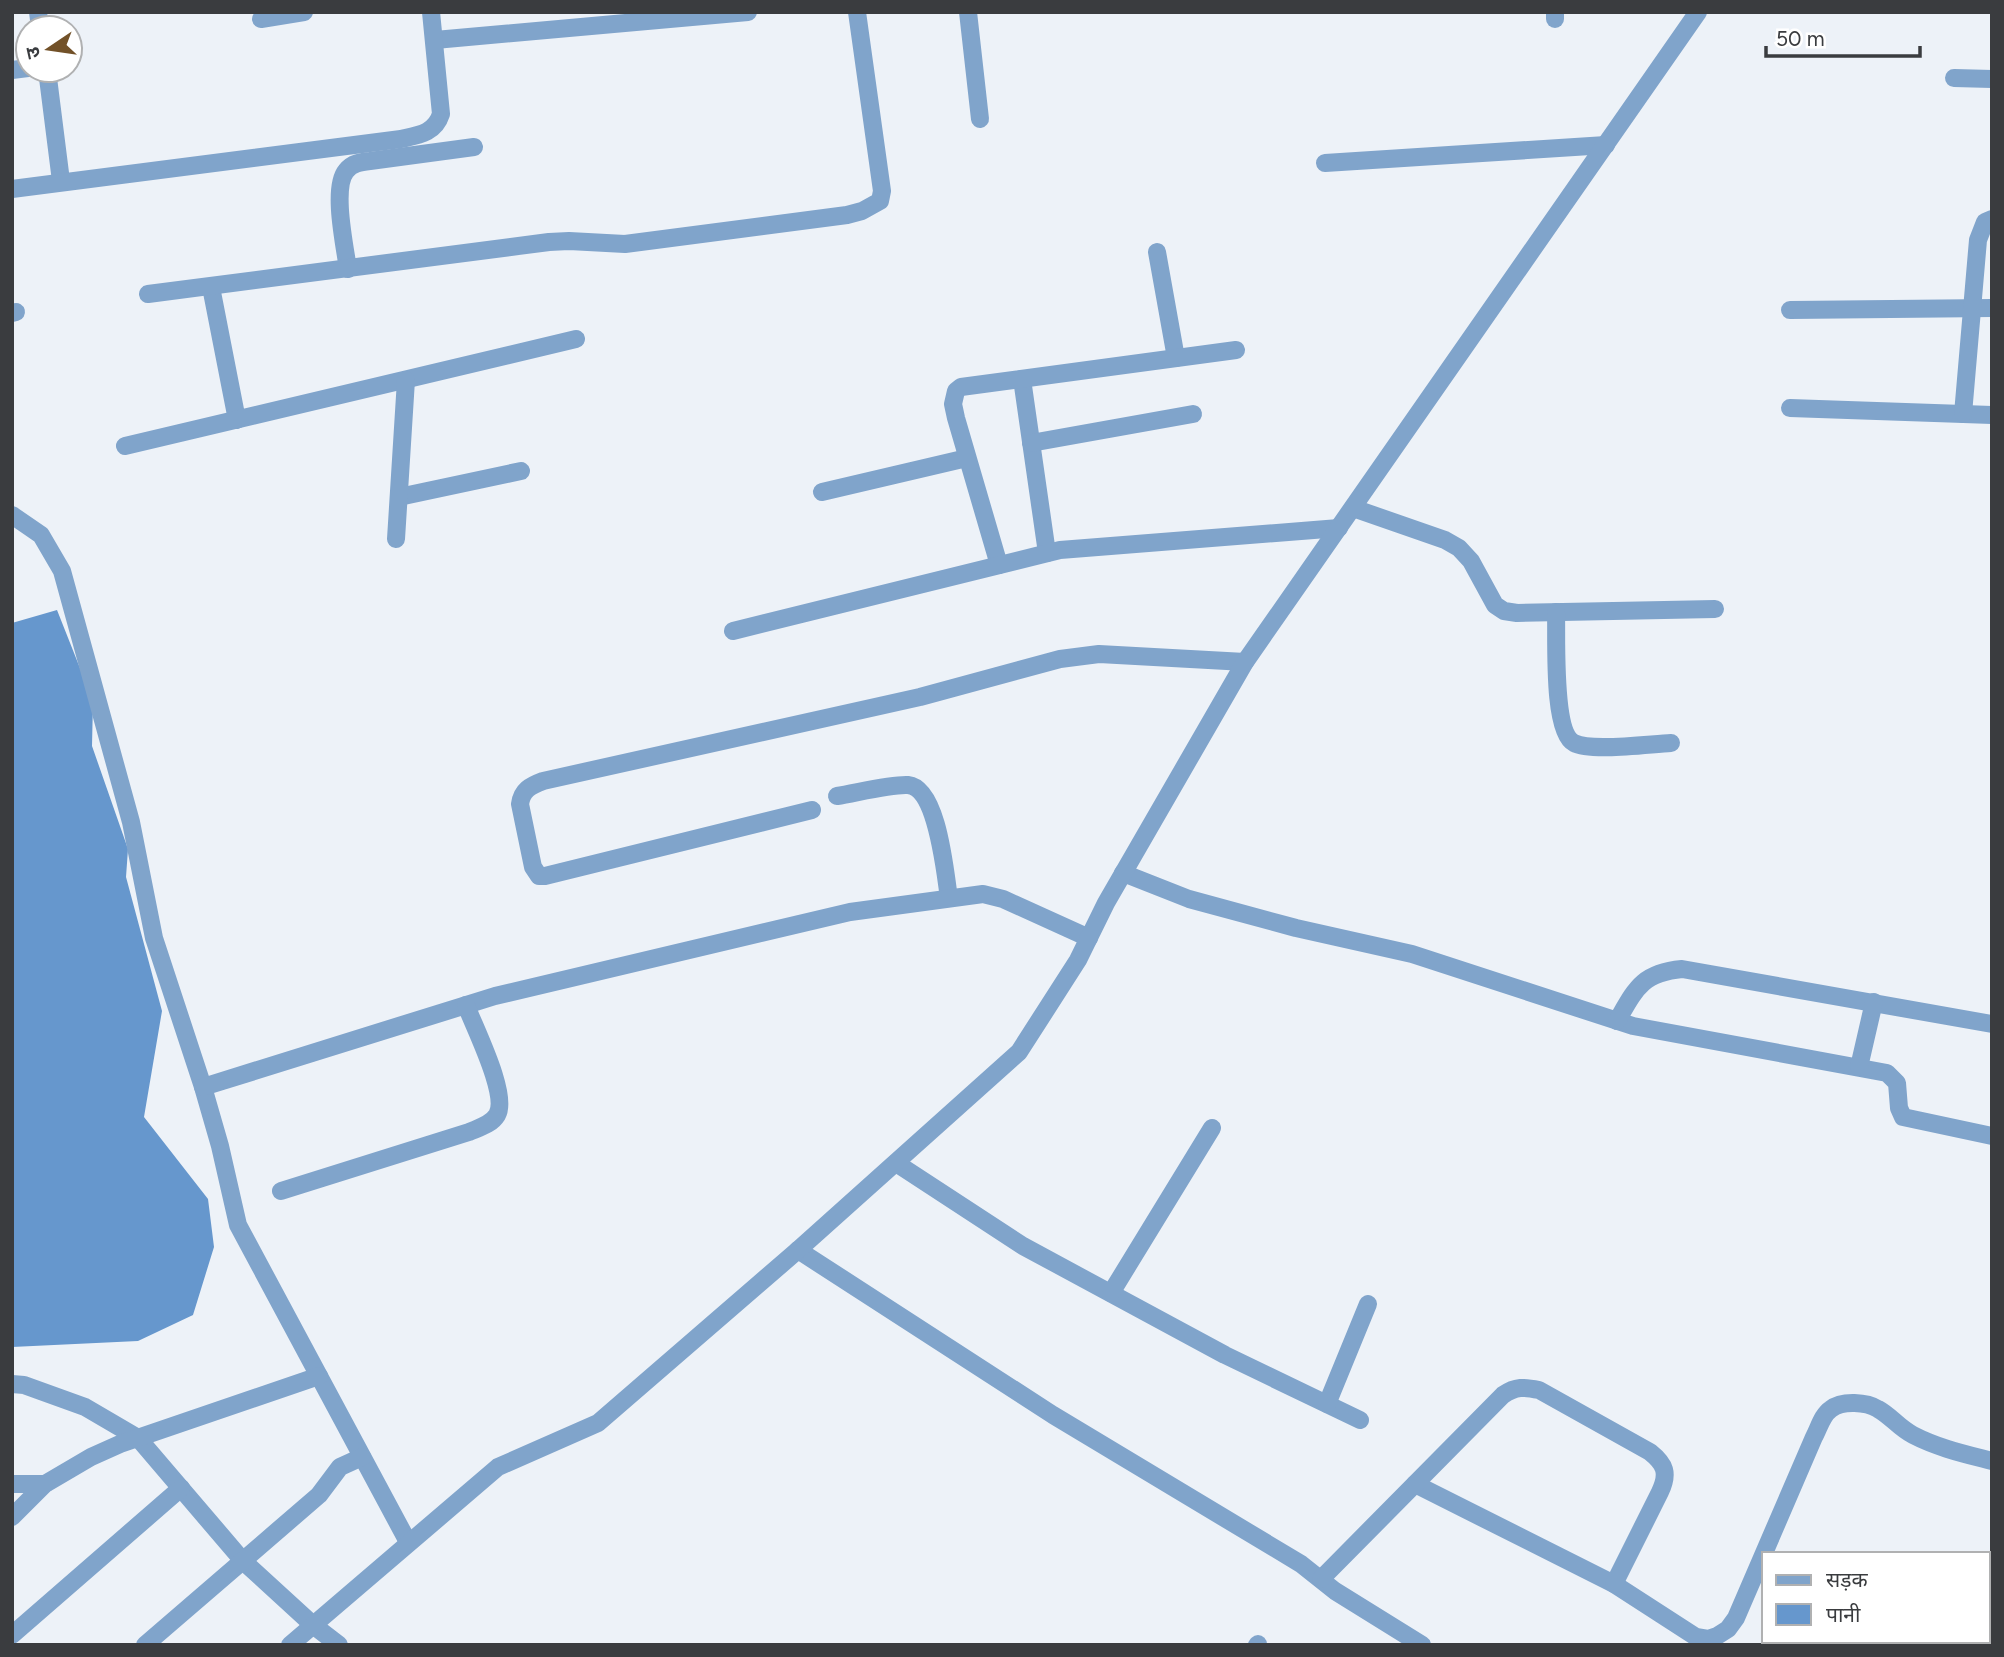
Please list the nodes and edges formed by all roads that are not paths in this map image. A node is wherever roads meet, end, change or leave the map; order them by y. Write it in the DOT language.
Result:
graph roads {
  1 [pos="304,12"];
  2 [pos="431,12"];
  3 [pos="748,12"];
  4 [pos="858,12"];
  5 [pos="968,12"];
  6 [pos="1698,12"];
  7 [pos="261,19"];
  8 [pos="435,40"];
  9 [pos="1954,78"];
  10 [pos="1992,79"];
  11 [pos="49,84"];
  12 [pos="980,119"];
  13 [pos="1606,145"];
  14 [pos="474,147"];
  15 [pos="1325,163"];
  16 [pos="61,181"];
  17 [pos="12,189"];
  18 [pos="1992,219"];
  19 [pos="1157,252"];
  20 [pos="348,269"];
  21 [pos="211,287"];
  22 [pos="148,294"];
  23 [pos="1992,308"];
  24 [pos="1972,309"];
  25 [pos="1790,310"];
  26 [pos="576,339"];
  27 [pos="1236,350"];
  28 [pos="1176,358"];
  29 [pos="1022,379"];
  30 [pos="406,380"];
  31 [pos="1790,408"];
  32 [pos="1193,414"];
  33 [pos="1963,414"];
  34 [pos="1992,415"];
  35 [pos="237,420"];
  36 [pos="1031,443"];
  37 [pos="125,446"];
  38 [pos="967,458"];
  39 [pos="521,471"];
  40 [pos="822,492"];
  41 [pos="399,497"];
  42 [pos="1353,509"];
  43 [pos="12,515"];
  44 [pos="1339,528"];
  45 [pos="396,539"];
  46 [pos="1047,553"];
  47 [pos="999,565"];
  48 [pos="1715,609"];
  49 [pos="1556,612"];
  50 [pos="733,631"];
  51 [pos="1245,662"];
  52 [pos="1671,743"];
  53 [pos="838,796"];
  54 [pos="812,810"];
  55 [pos="1124,873"];
  56 [pos="949,898"];
  57 [pos="1089,938"];
  58 [pos="1874,1002"];
  59 [pos="466,1005"];
  60 [pos="1617,1021"];
  61 [pos="1992,1024"];
  62 [pos="1859,1067"];
  63 [pos="203,1087"];
  64 [pos="1212,1128"];
  65 [pos="1992,1136"];
  66 [pos="896,1163"];
  67 [pos="281,1191"];
  68 [pos="798,1250"];
  69 [pos="1111,1293"];
  70 [pos="1368,1304"];
  71 [pos="319,1376"];
  72 [pos="12,1384"];
  73 [pos="1327,1404"];
  74 [pos="1360,1420"];
  75 [pos="138,1438"];
  76 [pos="362,1457"];
  77 [pos="1992,1461"];
  78 [pos="12,1484"];
  79 [pos="1415,1484"];
  80 [pos="45,1485"];
  81 [pos="181,1488"];
  82 [pos="12,1517"];
  83 [pos="408,1542"];
  84 [pos="1765,1552"];
  85 [pos="1762,1559"];
  86 [pos="243,1561"];
  87 [pos="1321,1579"];
  88 [pos="1614,1584"];
  89 [pos="313,1625"];
  90 [pos="12,1635"];
  91 [pos="145,1645"];
  92 [pos="290,1645"];
  93 [pos="339,1645"];
  94 [pos="1422,1645"];
  1 -- 7 [label="street"];
  2 -- 8 [label="street"];
  3 -- 8 [label="street"];
  4 -- 20 [label="street"];
  5 -- 12 [label="street"];
  6 -- 13 [label="street"];
  8 -- 16 [label="street"];
  9 -- 10 [label="street"];
  11 -- 16 [label="street"];
  13 -- 15 [label="street"];
  13 -- 42 [label="street"];
  14 -- 20 [label="street"];
  16 -- 17 [label="street"];
  18 -- 24 [label="street"];
  19 -- 28 [label="street"];
  20 -- 21 [label="street"];
  21 -- 22 [label="street"];
  21 -- 35 [label="street"];
  23 -- 24 [label="street"];
  24 -- 25 [label="street"];
  24 -- 33 [label="street"];
  26 -- 30 [label="street"];
  27 -- 28 [label="street"];
  28 -- 29 [label="street"];
  29 -- 36 [label="street"];
  29 -- 38 [label="street"];
  30 -- 35 [label="street"];
  30 -- 41 [label="street"];
  31 -- 33 [label="street"];
  32 -- 36 [label="street"];
  33 -- 34 [label="street"];
  35 -- 37 [label="street"];
  36 -- 46 [label="street"];
  38 -- 40 [label="street"];
  38 -- 47 [label="street"];
  39 -- 41 [label="street"];
  41 -- 45 [label="street"];
  42 -- 44 [label="street"];
  42 -- 49 [label="street"];
  43 -- 63 [label="street"];
  44 -- 46 [label="street"];
  44 -- 51 [label="street"];
  46 -- 47 [label="street"];
  47 -- 50 [label="street"];
  48 -- 49 [label="street"];
  49 -- 52 [label="street"];
  51 -- 54 [label="street"];
  51 -- 55 [label="street"];
  53 -- 56 [label="street"];
  55 -- 57 [label="street"];
  55 -- 60 [label="street"];
  56 -- 57 [label="street"];
  56 -- 59 [label="street"];
  57 -- 66 [label="street"];
  58 -- 60 [label="street"];
  58 -- 61 [label="street"];
  58 -- 62 [label="street"];
  59 -- 63 [label="street"];
  59 -- 67 [label="street"];
  60 -- 62 [label="street"];
  62 -- 65 [label="street"];
  63 -- 71 [label="street"];
  64 -- 69 [label="street"];
  66 -- 68 [label="street"];
  66 -- 69 [label="street"];
  68 -- 83 [label="street"];
  68 -- 87 [label="street"];
  69 -- 73 [label="street"];
  70 -- 73 [label="street"];
  71 -- 75 [label="street"];
  71 -- 76 [label="street"];
  72 -- 75 [label="street"];
  73 -- 74 [label="street"];
  75 -- 80 [label="street"];
  75 -- 81 [label="street"];
  76 -- 83 [label="street"];
  76 -- 86 [label="street"];
  77 -- 84 [label="street"];
  78 -- 80 [label="street"];
  79 -- 87 [label="street"];
  79 -- 88 [label="street"];
  79 -- 88 [label="street"];
  80 -- 82 [label="street"];
  81 -- 86 [label="street"];
  81 -- 90 [label="street"];
  83 -- 89 [label="street"];
  85 -- 88 [label="street"];
  86 -- 89 [label="street"];
  86 -- 91 [label="street"];
  87 -- 94 [label="street"];
  89 -- 92 [label="street"];
  89 -- 93 [label="street"];
}
